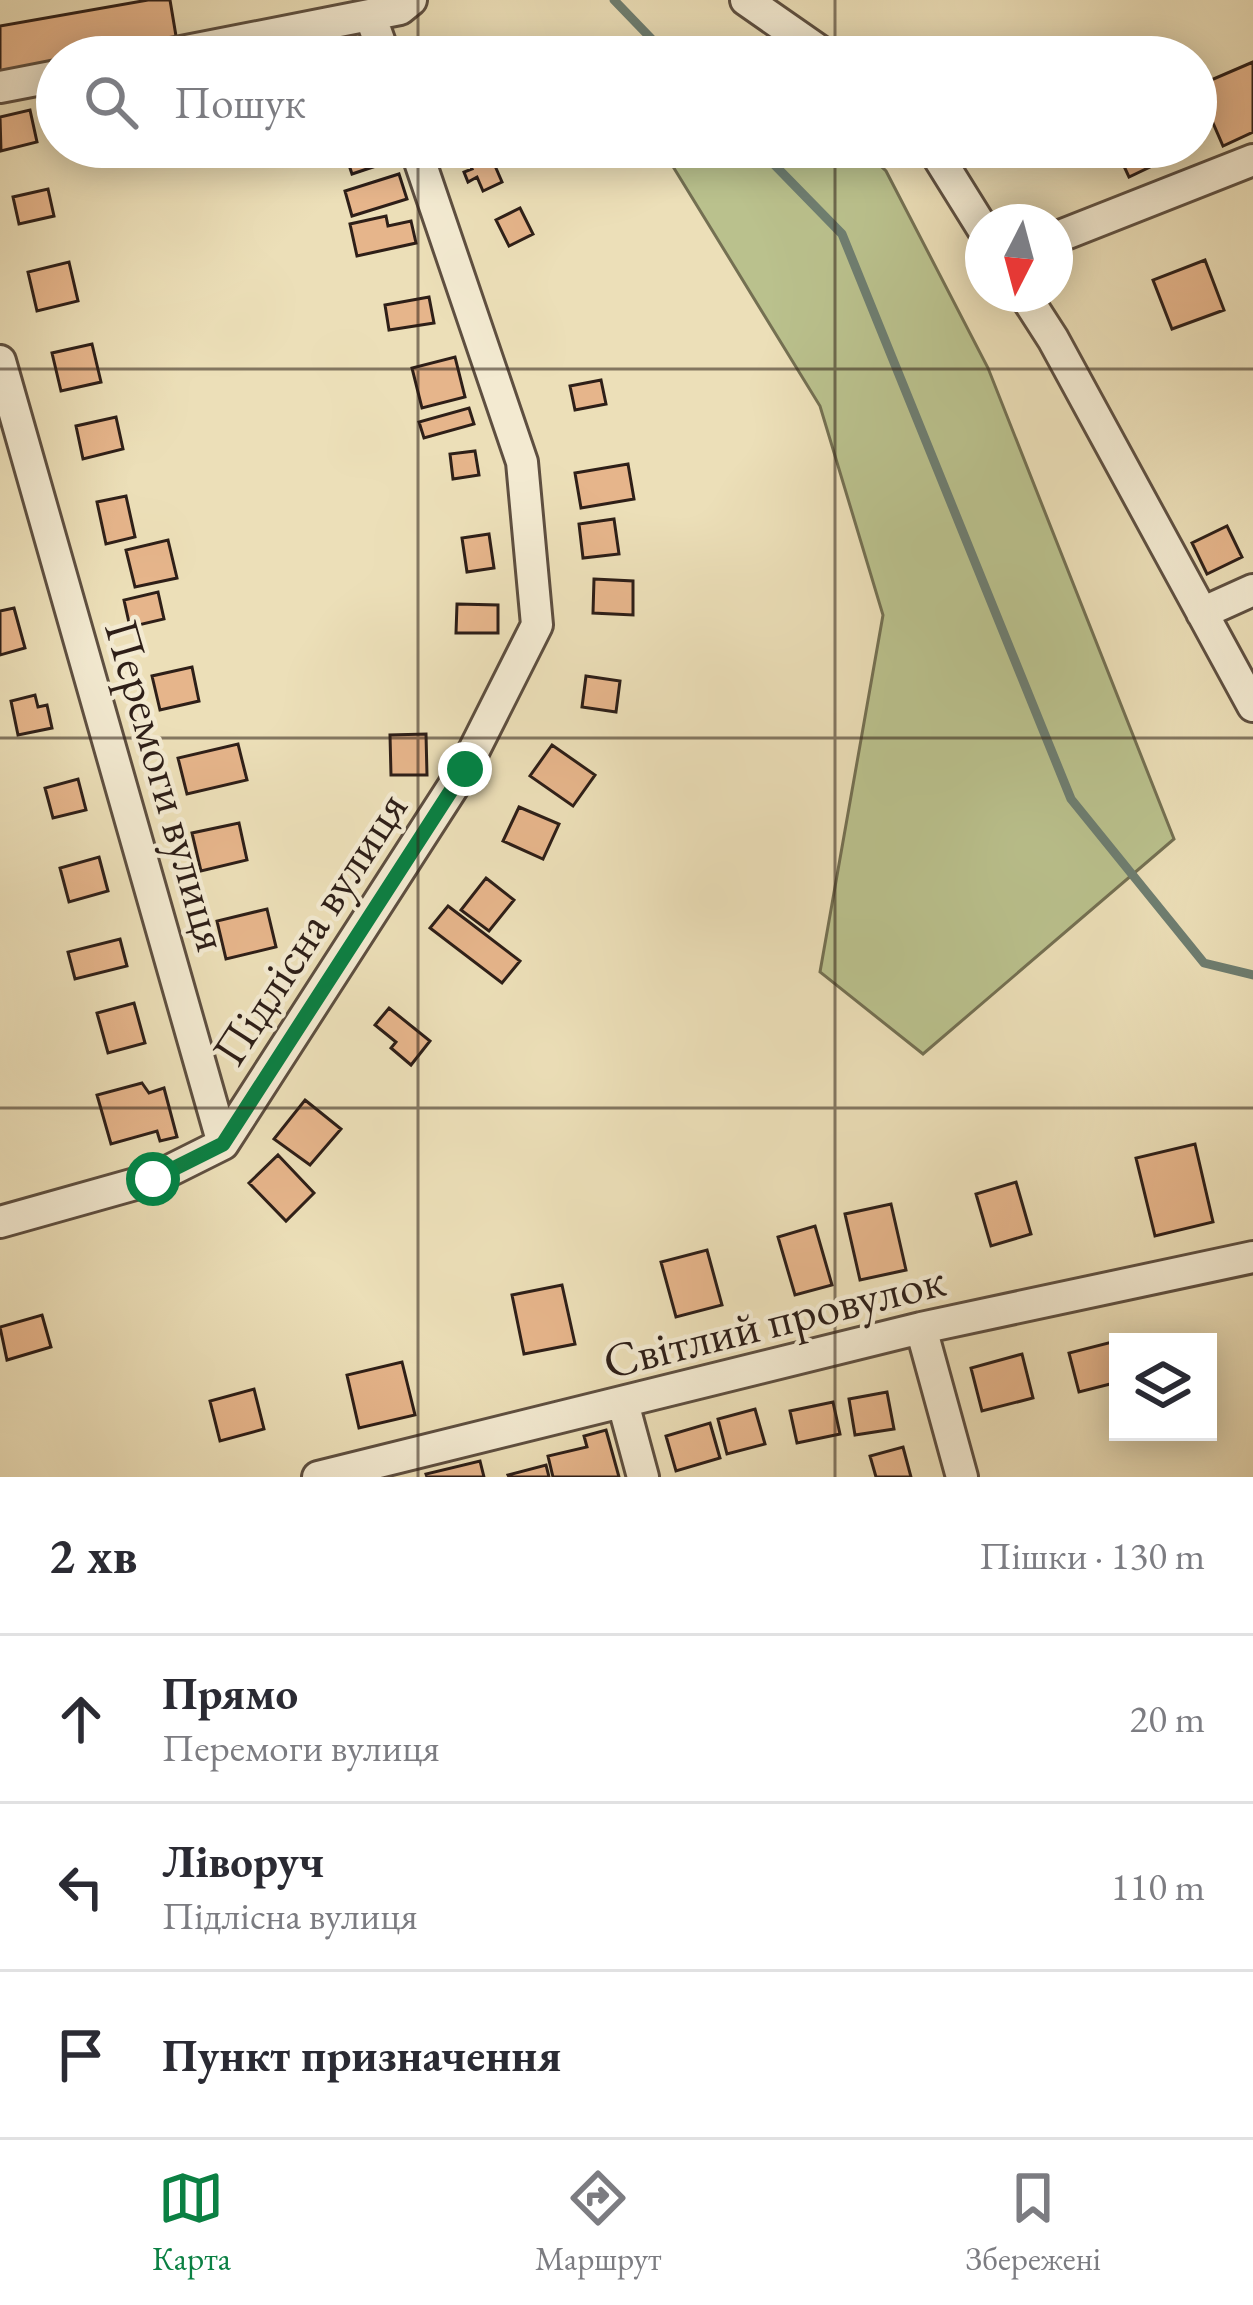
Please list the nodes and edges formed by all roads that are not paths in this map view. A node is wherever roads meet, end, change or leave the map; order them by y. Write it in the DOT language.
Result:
graph roads {
  1 [pos="411,0"];
  2 [pos="746,0"];
  3 [pos="370,15"];
  4 [pos="263,36"];
  5 [pos="378,36"];
  6 [pos="798,36"];
  7 [pos="36,80"];
  8 [pos="0,87"];
  9 [pos="1253,160"];
  10 [pos="422,168"];
  11 [pos="945,168"];
  12 [pos="967,204"];
  13 [pos="1073,231"];
  14 [pos="1036,312"];
  15 [pos="0,361"];
  16 [pos="1253,590"];
  17 [pos="1202,613"];
  18 [pos="1253,706"];
  19 [pos="223,1144"];
  20 [pos="0,1222"];
  21 [pos="1253,1257"];
  22 [pos="921,1328"];
  23 [pos="622,1403"];
  24 [pos="326,1476"];
  25 [pos="644,1477"];
  26 [pos="962,1477"];
  1 -- 3 [label="street"];
  2 -- 6 [label="street"];
  3 -- 4 [label="street"];
  3 -- 5 [label="street"];
  7 -- 8 [label="street"];
  9 -- 13 [label="street"];
  10 -- 19 [label="street, Підлісна вулиця"];
  11 -- 12 [label="street"];
  14 -- 17 [label="street"];
  15 -- 19 [label="street, Перемоги вулиця"];
  16 -- 17 [label="street"];
  17 -- 18 [label="street"];
  19 -- 20 [label="street"];
  21 -- 22 [label="street, Світлий провулок"];
  22 -- 23 [label="street, Світлий провулок"];
  22 -- 26 [label="street"];
  23 -- 24 [label="street, Світлий провулок"];
  23 -- 25 [label="street"];
}
